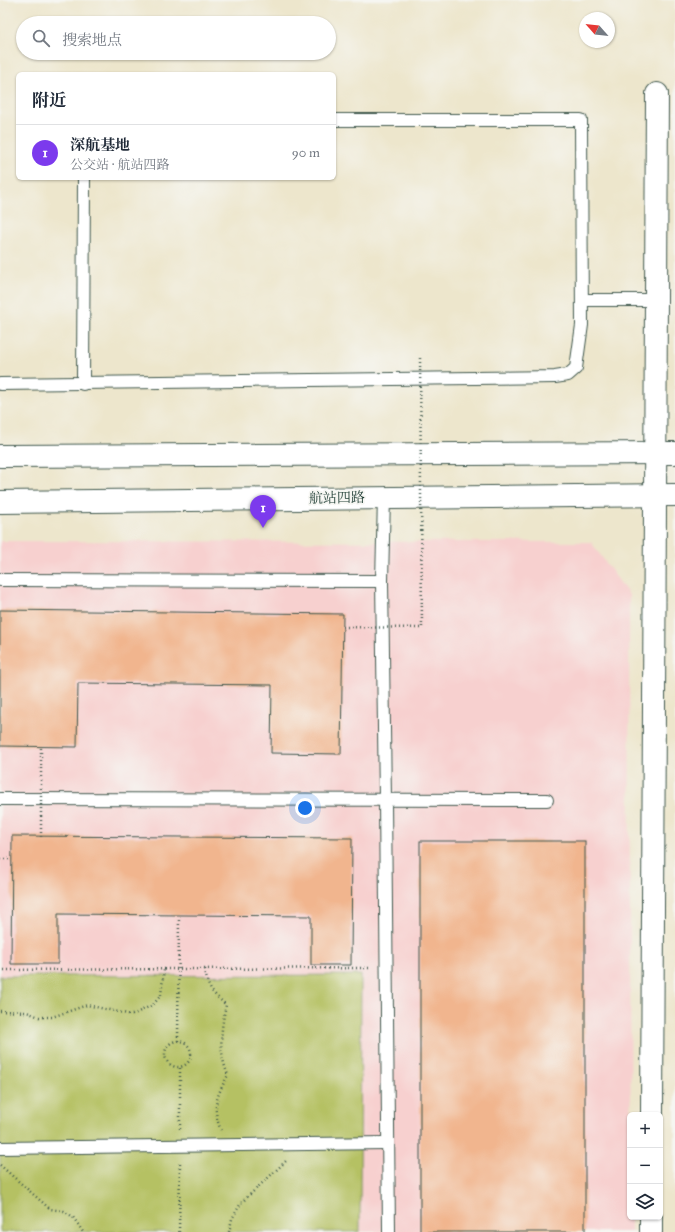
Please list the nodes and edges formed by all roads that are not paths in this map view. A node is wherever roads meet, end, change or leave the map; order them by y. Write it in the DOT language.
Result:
graph roads {
  1 [pos="657,94"];
  2 [pos="336,120"];
  3 [pos="84,180"];
  4 [pos="582,300"];
  5 [pos="656,300"];
  6 [pos="0,384"];
  7 [pos="83,384"];
  8 [pos="665,453"];
  9 [pos="0,456"];
  10 [pos="665,495"];
  11 [pos="384,497"];
  12 [pos="0,502"];
  13 [pos="0,580"];
  14 [pos="382,581"];
  15 [pos="0,799"];
  16 [pos="386,800"];
  17 [pos="547,800"];
  18 [pos="652,1112"];
  19 [pos="387,1143"];
  20 [pos="0,1148"];
  21 [pos="651,1220"];
  22 [pos="388,1232"];
  23 [pos="651,1232"];
  1 -- 5 [label="street"];
  2 -- 4 [label="lane"];
  3 -- 7 [label="lane"];
  4 -- 5 [label="lane"];
  4 -- 7 [label="lane"];
  5 -- 8 [label="street"];
  6 -- 7 [label="lane"];
  8 -- 9 [label="street"];
  8 -- 10 [label="street"];
  10 -- 11 [label="street, 航站四路"];
  10 -- 18 [label="street"];
  11 -- 12 [label="street, 航站四路"];
  11 -- 14 [label="lane"];
  13 -- 14 [label="lane"];
  14 -- 16 [label="lane"];
  15 -- 16 [label="lane"];
  16 -- 17 [label="lane"];
  16 -- 19 [label="lane"];
  19 -- 20 [label="lane"];
  19 -- 22 [label="lane"];
  21 -- 23 [label="street"];
}
